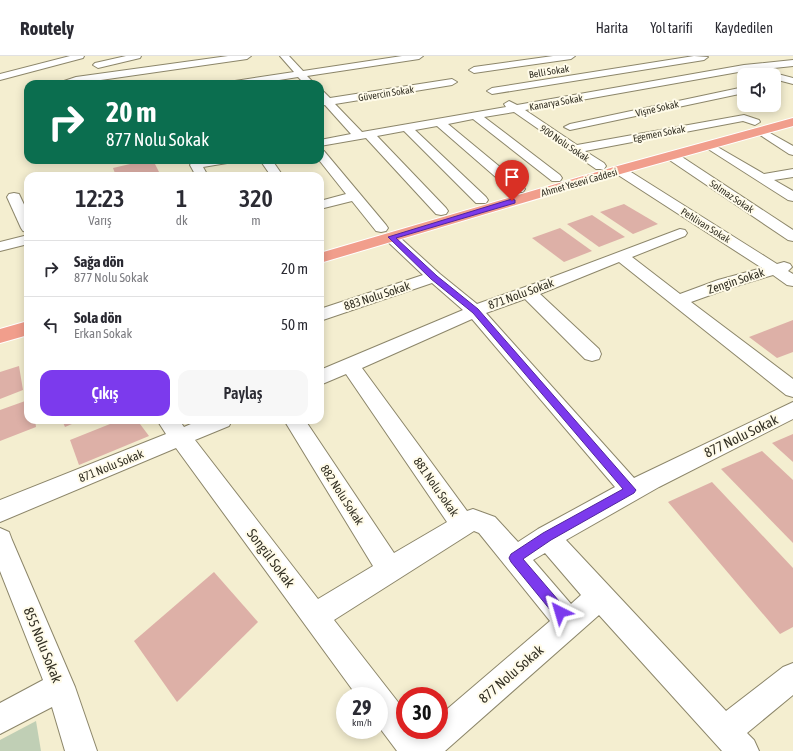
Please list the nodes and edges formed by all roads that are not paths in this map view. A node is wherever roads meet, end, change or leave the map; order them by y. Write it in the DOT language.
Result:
graph roads {
  1 [pos="38,56"];
  2 [pos="80,56"];
  3 [pos="137,56"];
  4 [pos="180,56"];
  5 [pos="246,56"];
  6 [pos="284,56"];
  7 [pos="419,56"];
  8 [pos="571,56"];
  9 [pos="781,56"];
  10 [pos="705,57"];
  11 [pos="216,58"];
  12 [pos="724,62"];
  13 [pos="793,62"];
  14 [pos="195,63"];
  15 [pos="51,64"];
  16 [pos="87,68"];
  17 [pos="744,68"];
  18 [pos="737,69"];
  19 [pos="474,70"];
  20 [pos="301,74"];
  21 [pos="0,77"];
  22 [pos="76,80"];
  23 [pos="261,80"];
  24 [pos="306,80"];
  25 [pos="452,82"];
  26 [pos="492,91"];
  27 [pos="737,91"];
  28 [pos="324,100"];
  29 [pos="324,102"];
  30 [pos="515,109"];
  31 [pos="793,110"];
  32 [pos="474,115"];
  33 [pos="438,121"];
  34 [pos="793,122"];
  35 [pos="753,124"];
  36 [pos="406,127"];
  37 [pos="570,127"];
  38 [pos="682,129"];
  39 [pos="363,134"];
  40 [pos="324,141"];
  41 [pos="705,142"];
  42 [pos="575,149"];
  43 [pos="793,151"];
  44 [pos="672,156"];
  45 [pos="324,159"];
  46 [pos="213,164"];
  47 [pos="600,166"];
  48 [pos="199,170"];
  49 [pos="619,170"];
  50 [pos="793,173"];
  51 [pos="556,178"];
  52 [pos="761,178"];
  53 [pos="518,189"];
  54 [pos="355,196"];
  55 [pos="793,197"];
  56 [pos="481,200"];
  57 [pos="20,202"];
  58 [pos="324,204"];
  59 [pos="441,211"];
  60 [pos="24,215"];
  61 [pos="386,232"];
  62 [pos="680,233"];
  63 [pos="793,237"];
  64 [pos="24,240"];
  65 [pos="324,244"];
  66 [pos="0,247"];
  67 [pos="324,256"];
  68 [pos="621,256"];
  69 [pos="793,264"];
  70 [pos="776,268"];
  71 [pos="434,277"];
  72 [pos="793,281"];
  73 [pos="528,292"];
  74 [pos="679,300"];
  75 [pos="475,311"];
  76 [pos="324,314"];
  77 [pos="24,329"];
  78 [pos="0,336"];
  79 [pos="24,343"];
  80 [pos="0,350"];
  81 [pos="592,354"];
  82 [pos="350,365"];
  83 [pos="785,373"];
  84 [pos="324,376"];
  85 [pos="793,390"];
  86 [pos="793,410"];
  87 [pos="201,424"];
  88 [pos="297,424"];
  89 [pos="174,429"];
  90 [pos="631,490"];
  91 [pos="0,511"];
  92 [pos="463,525"];
  93 [pos="547,537"];
  94 [pos="0,540"];
  95 [pos="515,558"];
  96 [pos="390,570"];
  97 [pos="600,597"];
  98 [pos="315,616"];
  99 [pos="569,623"];
  100 [pos="793,677"];
  101 [pos="60,687"];
  102 [pos="368,687"];
  103 [pos="388,714"];
  104 [pos="0,718"];
  105 [pos="734,741"];
  106 [pos="81,751"];
  107 [pos="416,751"];
  108 [pos="422,751"];
  1 -- 15 [label="street"];
  2 -- 15 [label="street"];
  3 -- 16 [label="street"];
  4 -- 14 [label="street"];
  5 -- 11 [label="street"];
  6 -- 20 [label="street"];
  7 -- 20 [label="street"];
  8 -- 19 [label="street"];
  9 -- 13 [label="street"];
  10 -- 26 [label="street, Belli Sokak"];
  11 -- 14 [label="street"];
  12 -- 17 [label="street"];
  13 -- 17 [label="street, Kanarya Sokak"];
  14 -- 22 [label="street"];
  15 -- 21 [label="street"];
  15 -- 22 [label="street"];
  18 -- 30 [label="street, Kanarya Sokak"];
  20 -- 23 [label="street"];
  20 -- 24 [label="street"];
  25 -- 28 [label="street, Güvercin Sokak"];
  26 -- 30 [label="street, 900 Nolu Sokak"];
  27 -- 37 [label="street, Vişne Sokak"];
  29 -- 39 [label="street"];
  30 -- 32 [label="street, Kanarya Sokak"];
  30 -- 42 [label="street, 900 Nolu Sokak"];
  31 -- 35 [label="main road, Ahmet Yesevi Caddesi"];
  32 -- 33 [label="street, Kanarya Sokak"];
  32 -- 51 [label="street"];
  33 -- 36 [label="street, Kanarya Sokak"];
  33 -- 53 [label="street"];
  34 -- 35 [label="main road, Ahmet Yesevi Caddesi"];
  35 -- 38 [label="street, Egemen Sokak"];
  35 -- 41 [label="main road, Ahmet Yesevi Caddesi"];
  35 -- 43 [label="street"];
  36 -- 39 [label="street, Kanarya Sokak"];
  36 -- 56 [label="street"];
  38 -- 41 [label="street"];
  38 -- 42 [label="street, Egemen Sokak"];
  39 -- 40 [label="street, Kanarya Sokak"];
  39 -- 59 [label="street"];
  41 -- 44 [label="main road, Ahmet Yesevi Caddesi"];
  41 -- 47 [label="main road, Ahmet Yesevi Caddesi"];
  41 -- 52 [label="street"];
  42 -- 47 [label="street, 900 Nolu Sokak"];
  44 -- 49 [label="main road, Ahmet Yesevi Caddesi"];
  44 -- 63 [label="street, Solmaz Sokak"];
  45 -- 54 [label="street"];
  46 -- 48 [label="street"];
  47 -- 51 [label="main road, Ahmet Yesevi Caddesi"];
  49 -- 61 [label="main road, Ahmet Yesevi Caddesi"];
  49 -- 70 [label="street, Pehlivan Sokak"];
  50 -- 52 [label="street"];
  51 -- 53 [label="main road, Ahmet Yesevi Caddesi"];
  52 -- 55 [label="street"];
  53 -- 56 [label="main road, Ahmet Yesevi Caddesi"];
  54 -- 58 [label="street"];
  54 -- 61 [label="street"];
  56 -- 59 [label="main road, Ahmet Yesevi Caddesi"];
  57 -- 60 [label="street"];
  59 -- 61 [label="main road, Ahmet Yesevi Caddesi"];
  61 -- 65 [label="main road, Ahmet Yesevi Caddesi"];
  61 -- 67 [label="main road, Ahmet Yesevi Caddesi"];
  61 -- 71 [label="street"];
  62 -- 68 [label="street, 871 Nolu Sokak"];
  64 -- 66 [label="street"];
  68 -- 73 [label="street, 871 Nolu Sokak"];
  68 -- 74 [label="street"];
  69 -- 70 [label="street, Zengin Sokak"];
  70 -- 72 [label="street, Pehlivan Sokak"];
  70 -- 74 [label="street, Zengin Sokak"];
  71 -- 75 [label="street"];
  71 -- 76 [label="street, 883 Nolu Sokak"];
  73 -- 75 [label="street, 871 Nolu Sokak"];
  73 -- 81 [label="street"];
  74 -- 83 [label="street"];
  75 -- 82 [label="street, 871 Nolu Sokak"];
  75 -- 90 [label="street"];
  77 -- 78 [label="main road"];
  79 -- 80 [label="main road"];
  82 -- 84 [label="street, 871 Nolu Sokak"];
  82 -- 92 [label="street, 881 Nolu Sokak"];
  83 -- 85 [label="street"];
  86 -- 90 [label="street, 877 Nolu Sokak"];
  87 -- 89 [label="street, 871 Nolu Sokak"];
  88 -- 96 [label="street, 882 Nolu Sokak"];
  89 -- 91 [label="street, 871 Nolu Sokak"];
  89 -- 98 [label="street, Songül Sokak"];
  90 -- 93 [label="street, 877 Nolu Sokak"];
  92 -- 95 [label="street"];
  92 -- 96 [label="street, 881 Nolu Sokak"];
  93 -- 95 [label="street, 877 Nolu Sokak"];
  93 -- 97 [label="street"];
  94 -- 101 [label="street, 855 Nolu Sokak"];
  95 -- 99 [label="street"];
  96 -- 98 [label="street, 881 Nolu Sokak"];
  97 -- 99 [label="street, 877 Nolu Sokak"];
  97 -- 105 [label="street"];
  98 -- 102 [label="street, Songül Sokak"];
  99 -- 108 [label="street, 877 Nolu Sokak"];
  100 -- 105 [label="street"];
  101 -- 104 [label="street"];
  101 -- 106 [label="street, 855 Nolu Sokak"];
  103 -- 107 [label="street"];
}
